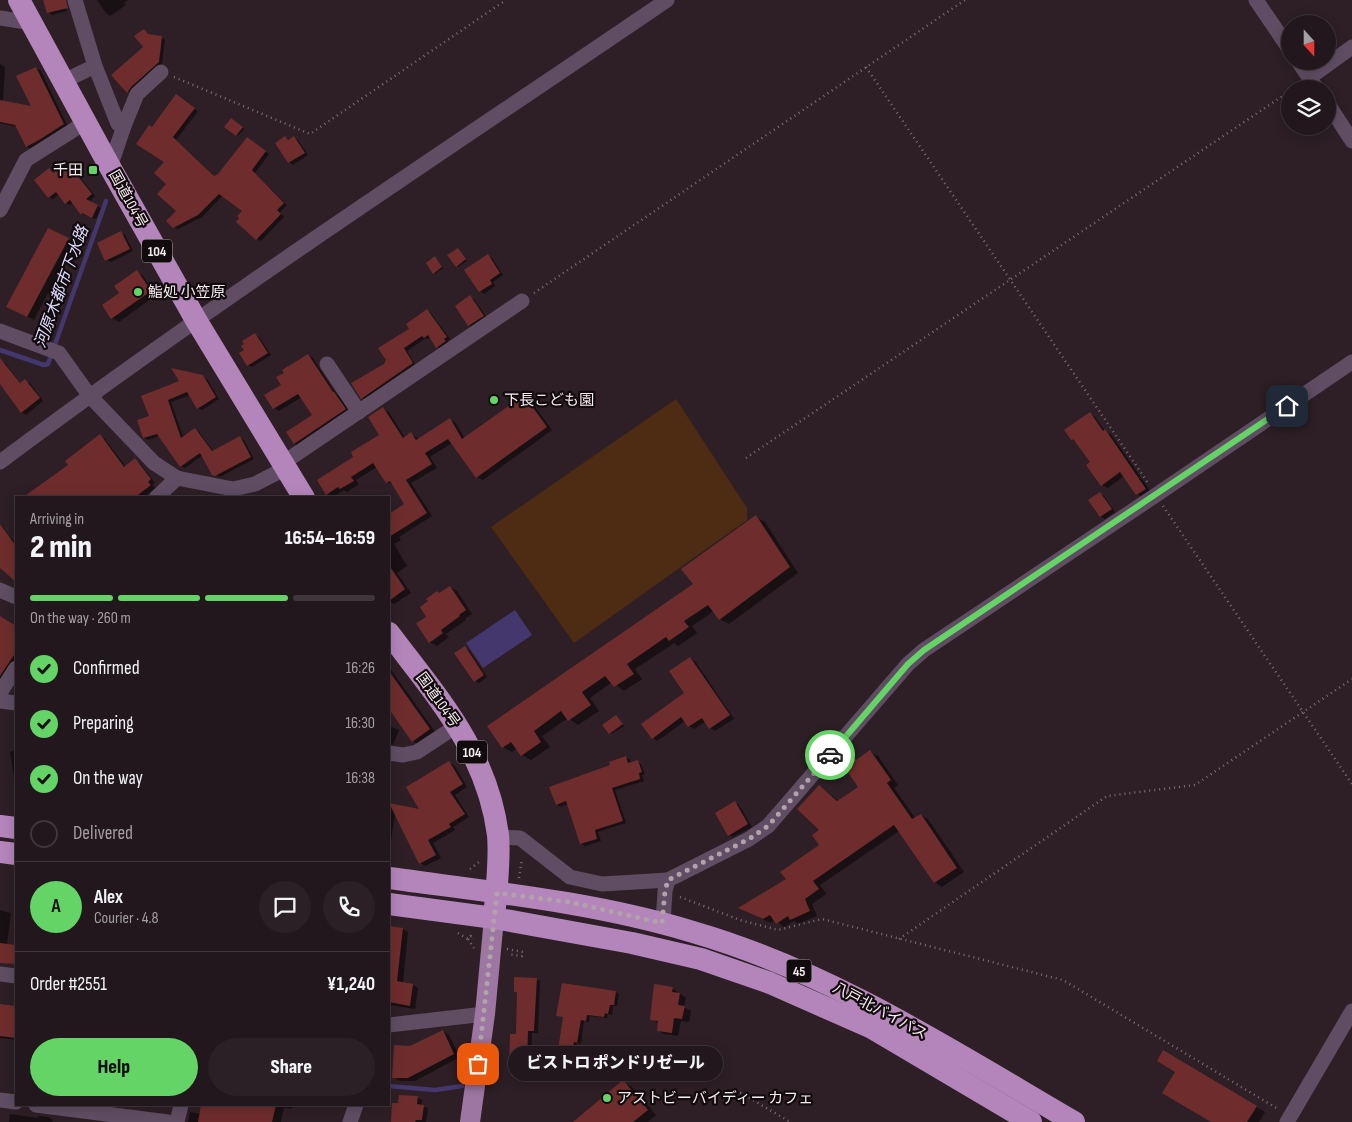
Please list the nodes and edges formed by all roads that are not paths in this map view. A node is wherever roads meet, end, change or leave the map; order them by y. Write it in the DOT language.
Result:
graph roads {
  1 [pos="19,0"];
  2 [pos="75,0"];
  3 [pos="667,0"];
  4 [pos="1256,0"];
  5 [pos="0,18"];
  6 [pos="32,23"];
  7 [pos="1281,37"];
  8 [pos="1352,47"];
  9 [pos="95,66"];
  10 [pos="161,72"];
  11 [pos="1316,80"];
  12 [pos="64,81"];
  13 [pos="1336,116"];
  14 [pos="86,122"];
  15 [pos="124,126"];
  16 [pos="1352,141"];
  17 [pos="110,167"];
  18 [pos="0,210"];
  19 [pos="522,301"];
  20 [pos="196,320"];
  21 [pos="0,332"];
  22 [pos="1352,362"];
  23 [pos="327,364"];
  24 [pos="89,395"];
  25 [pos="359,412"];
  26 [pos="0,462"];
  27 [pos="285,466"];
  28 [pos="177,478"];
  29 [pos="158,496"];
  30 [pos="303,496"];
  31 [pos="0,590"];
  32 [pos="15,597"];
  33 [pos="390,634"];
  34 [pos="15,670"];
  35 [pos="0,693"];
  36 [pos="0,701"];
  37 [pos="15,703"];
  38 [pos="458,725"];
  39 [pos="390,753"];
  40 [pos="0,826"];
  41 [pos="15,828"];
  42 [pos="498,837"];
  43 [pos="0,852"];
  44 [pos="15,854"];
  45 [pos="390,878"];
  46 [pos="666,885"];
  47 [pos="497,893"];
  48 [pos="390,904"];
  49 [pos="494,918"];
  50 [pos="662,923"];
  51 [pos="0,974"];
  52 [pos="15,976"];
  53 [pos="1352,1012"];
  54 [pos="485,1014"];
  55 [pos="390,1025"];
  56 [pos="0,1100"];
  57 [pos="15,1102"];
  58 [pos="39,1106"];
  59 [pos="181,1106"];
  60 [pos="356,1106"];
  61 [pos="63,1115"];
  62 [pos="1289,1119"];
  63 [pos="168,1122"];
  64 [pos="177,1122"];
  65 [pos="350,1122"];
  66 [pos="470,1122"];
  67 [pos="1031,1122"];
  68 [pos="1074,1122"];
  1 -- 6 [label="highway, 国道104号 / 104"];
  2 -- 9 [label="street"];
  3 -- 20 [label="street"];
  4 -- 7 [label="street"];
  5 -- 6 [label="street"];
  6 -- 12 [label="highway, 国道104号 / 104"];
  8 -- 11 [label="street"];
  9 -- 12 [label="street"];
  9 -- 15 [label="street"];
  10 -- 15 [label="street"];
  12 -- 14 [label="highway, 国道104号 / 104"];
  13 -- 16 [label="street"];
  14 -- 17 [label="highway, 国道104号 / 104"];
  14 -- 18 [label="street"];
  15 -- 17 [label="street"];
  17 -- 20 [label="highway, 国道104号 / 104"];
  19 -- 25 [label="street"];
  20 -- 24 [label="street"];
  20 -- 27 [label="highway, 国道104号 / 104"];
  21 -- 24 [label="street"];
  22 -- 46 [label="street"];
  23 -- 25 [label="street"];
  24 -- 26 [label="street"];
  24 -- 28 [label="street"];
  25 -- 27 [label="street"];
  27 -- 28 [label="street"];
  27 -- 30 [label="highway, 国道104号 / 104"];
  28 -- 29 [label="street"];
  31 -- 32 [label="street"];
  33 -- 38 [label="highway, 国道104号 / 104"];
  34 -- 35 [label="street"];
  36 -- 37 [label="street"];
  38 -- 39 [label="street"];
  38 -- 42 [label="highway, 国道104号 / 104"];
  40 -- 41 [label="highway"];
  42 -- 46 [label="street"];
  42 -- 47 [label="highway, 国道104号 / 104"];
  43 -- 44 [label="highway"];
  45 -- 47 [label="highway, 45"];
  46 -- 50 [label="street"];
  47 -- 49 [label="highway, 国道104号 / 104"];
  47 -- 50 [label="highway, 八戸北バイパス / 45"];
  48 -- 49 [label="highway, 45"];
  49 -- 54 [label="main road"];
  49 -- 67 [label="highway, 八戸北バイパス / 45"];
  50 -- 68 [label="highway, 八戸北バイパス / 45"];
  51 -- 52 [label="street"];
  53 -- 62 [label="street"];
  54 -- 55 [label="street"];
  54 -- 66 [label="main road"];
  56 -- 57 [label="street"];
  58 -- 61 [label="street"];
  59 -- 64 [label="street"];
  60 -- 65 [label="street"];
  61 -- 63 [label="street"];
}
